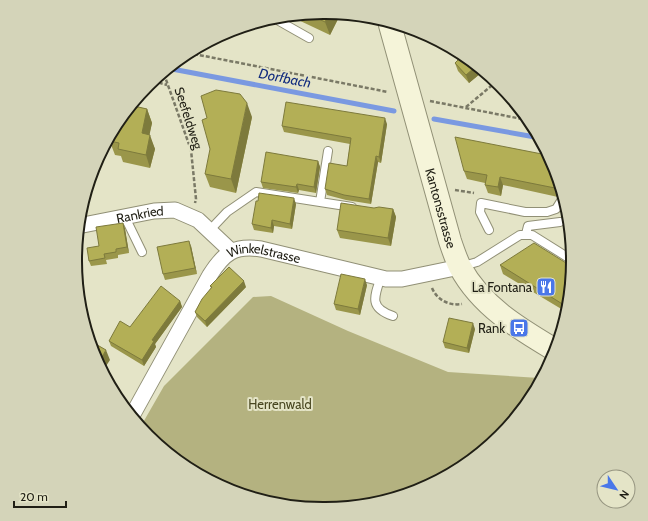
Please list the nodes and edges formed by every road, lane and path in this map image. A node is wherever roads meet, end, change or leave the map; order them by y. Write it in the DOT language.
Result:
graph roads {
  1 [pos="282,23"];
  2 [pos="391,28"];
  3 [pos="309,38"];
  4 [pos="198,55"];
  5 [pos="165,79"];
  6 [pos="160,83"];
  7 [pos="167,85"];
  8 [pos="491,86"];
  9 [pos="393,93"];
  10 [pos="427,105"];
  11 [pos="466,108"];
  12 [pos="520,119"];
  13 [pos="328,151"];
  14 [pos="453,190"];
  15 [pos="320,202"];
  16 [pos="481,203"];
  17 [pos="559,206"];
  18 [pos="364,209"];
  19 [pos="526,212"];
  20 [pos="190,216"];
  21 [pos="125,217"];
  22 [pos="560,222"];
  23 [pos="86,224"];
  24 [pos="489,230"];
  25 [pos="527,230"];
  26 [pos="209,231"];
  27 [pos="231,251"];
  28 [pos="142,252"];
  29 [pos="566,256"];
  30 [pos="460,267"];
  31 [pos="381,278"];
  32 [pos="432,288"];
  33 [pos="464,304"];
  34 [pos="393,316"];
  35 [pos="550,347"];
  36 [pos="135,411"];
  1 -- 3 [label="lane"];
  2 -- 30 [label="main road, Kantonsstrasse"];
  4 -- 9 [label="path"];
  5 -- 7 [label="path, Seefeldweg"];
  6 -- 7 [label="path"];
  7 -- 20 [label="path, Seefeldweg"];
  8 -- 11 [label="path"];
  10 -- 11 [label="path"];
  11 -- 12 [label="path"];
  13 -- 15 [label="lane"];
  14 -- 16 [label="path"];
  15 -- 18 [label="lane"];
  15 -- 26 [label="lane"];
  16 -- 19 [label="lane"];
  16 -- 24 [label="lane"];
  17 -- 19 [label="lane"];
  19 -- 25 [label="lane"];
  20 -- 21 [label="street, Rankried"];
  20 -- 26 [label="street, Rankried"];
  21 -- 23 [label="street, Rankried"];
  21 -- 28 [label="lane"];
  22 -- 25 [label="lane"];
  25 -- 29 [label="lane"];
  25 -- 30 [label="lane"];
  26 -- 27 [label="street, Rankried"];
  27 -- 31 [label="street, Winkelstrasse"];
  27 -- 36 [label="street, Winkelstrasse"];
  30 -- 31 [label="street, Winkelstrasse"];
  30 -- 35 [label="main road, Kantonsstrasse"];
  31 -- 34 [label="lane"];
  32 -- 33 [label="path"];
}
